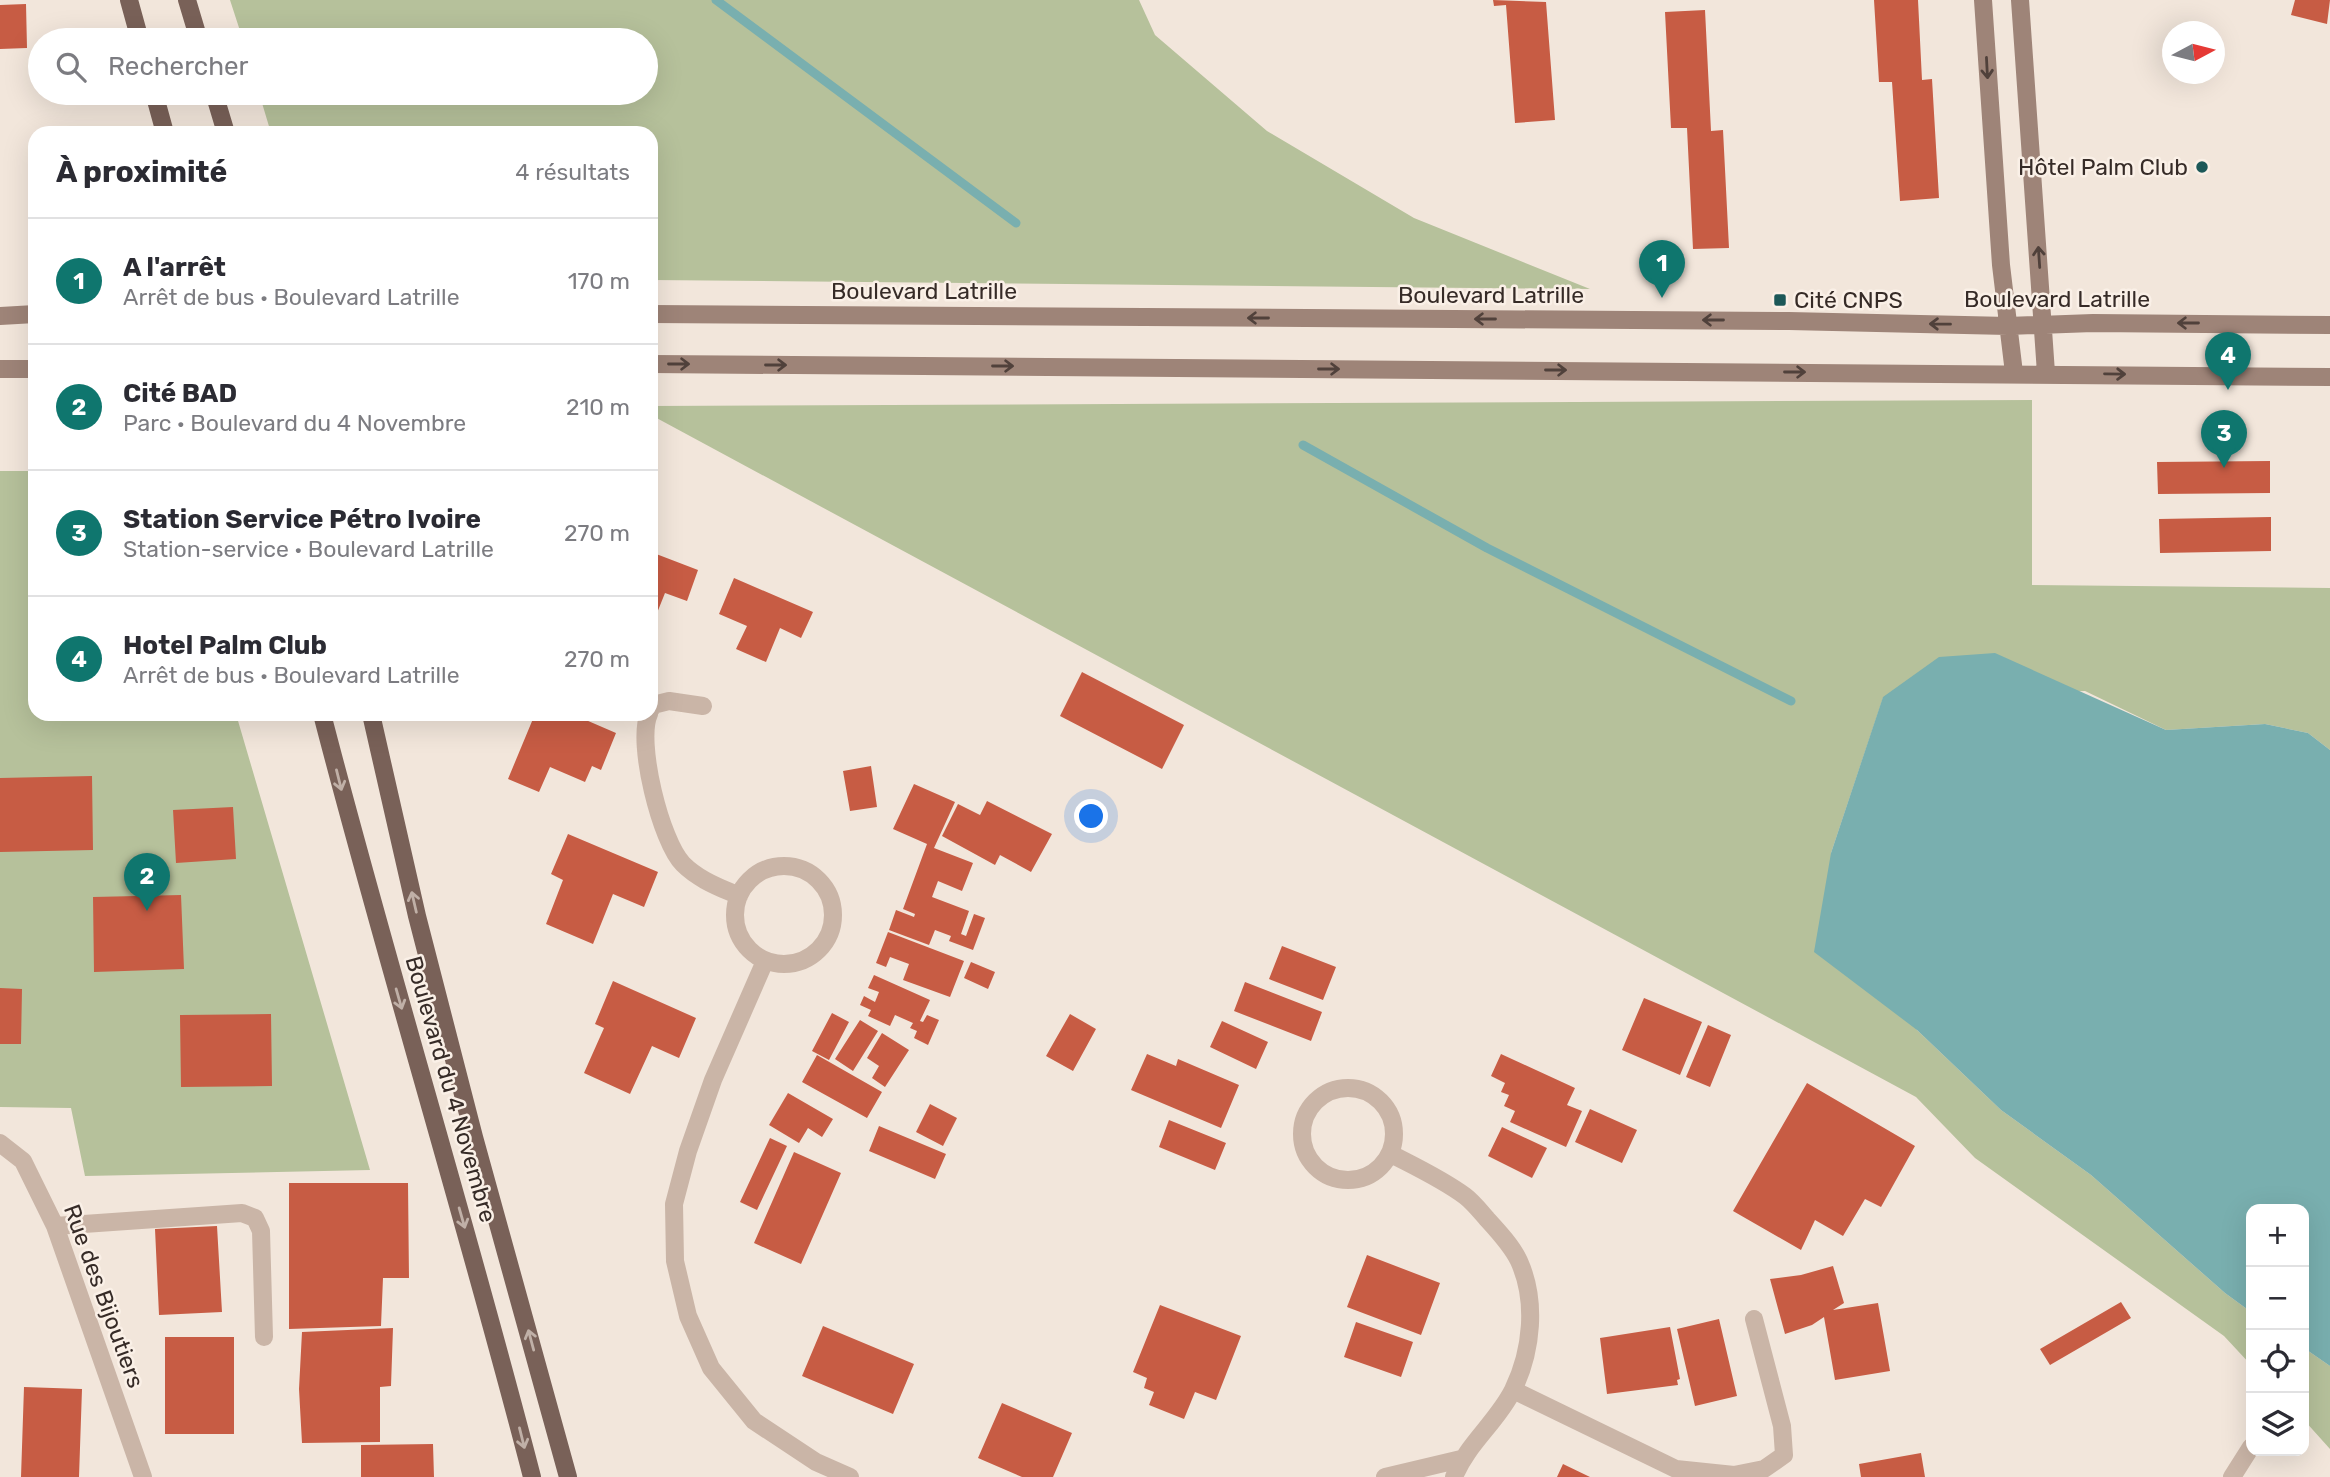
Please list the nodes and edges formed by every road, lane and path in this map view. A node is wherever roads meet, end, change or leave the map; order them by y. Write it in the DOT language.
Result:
graph roads {
  1 [pos="129,0"];
  2 [pos="187,0"];
  3 [pos="1983,0"];
  4 [pos="2020,0"];
  5 [pos="137,28"];
  6 [pos="195,28"];
  7 [pos="157,105"];
  8 [pos="218,105"];
  9 [pos="163,126"];
  10 [pos="224,126"];
  11 [pos="28,314"];
  12 [pos="658,314"];
  13 [pos="0,316"];
  14 [pos="2330,324"];
  15 [pos="2043,325"];
  16 [pos="2008,326"];
  17 [pos="658,364"];
  18 [pos="0,369"];
  19 [pos="28,369"];
  20 [pos="2014,373"];
  21 [pos="2046,373"];
  22 [pos="2330,377"];
  23 [pos="658,704"];
  24 [pos="703,706"];
  25 [pos="324,721"];
  26 [pos="373,721"];
  27 [pos="645,721"];
  28 [pos="739,896"];
  29 [pos="765,961"];
  30 [pos="0,1143"];
  31 [pos="1391,1154"];
  32 [pos="55,1226"];
  33 [pos="1754,1320"];
  34 [pos="264,1337"];
  35 [pos="1513,1390"];
  36 [pos="2246,1455"];
  37 [pos="1461,1459"];
  38 [pos="143,1477"];
  39 [pos="532,1477"];
  40 [pos="568,1477"];
  41 [pos="850,1477"];
  42 [pos="1385,1477"];
  43 [pos="1454,1477"];
  44 [pos="2232,1477"];
  1 -- 5 [label="main road"];
  2 -- 6 [label="main road"];
  3 -- 16 [label="main road, one-way"];
  15 -- 4 [label="main road, one-way"];
  7 -- 9 [label="main road"];
  8 -- 10 [label="main road"];
  11 -- 13 [label="main road"];
  16 -- 12 [label="main road, Boulevard Latrille, one-way"];
  14 -- 15 [label="main road, Boulevard Latrille, one-way"];
  15 -- 16 [label="main road, Boulevard Latrille"];
  15 -- 21 [label="main road"];
  16 -- 20 [label="main road"];
  17 -- 20 [label="main road, one-way"];
  18 -- 19 [label="main road"];
  20 -- 21 [label="main road"];
  21 -- 22 [label="main road, one-way"];
  23 -- 24 [label="street"];
  25 -- 39 [label="main road, Boulevard du 4 Novembre, one-way"];
  40 -- 26 [label="main road, Boulevard du 4 Novembre, one-way"];
  27 -- 28 [label="street"];
  28 -- 29 [label="street"];
  28 -- 29 [label="street"];
  29 -- 41 [label="street"];
  30 -- 32 [label="street, Rue des Bijoutiers"];
  31 -- 31 [label="street"];
  31 -- 35 [label="street"];
  32 -- 34 [label="street"];
  32 -- 38 [label="street, Rue des Bijoutiers"];
  33 -- 35 [label="street"];
  35 -- 37 [label="street"];
  36 -- 44 [label="street"];
  37 -- 42 [label="street"];
  37 -- 43 [label="street"];
}
